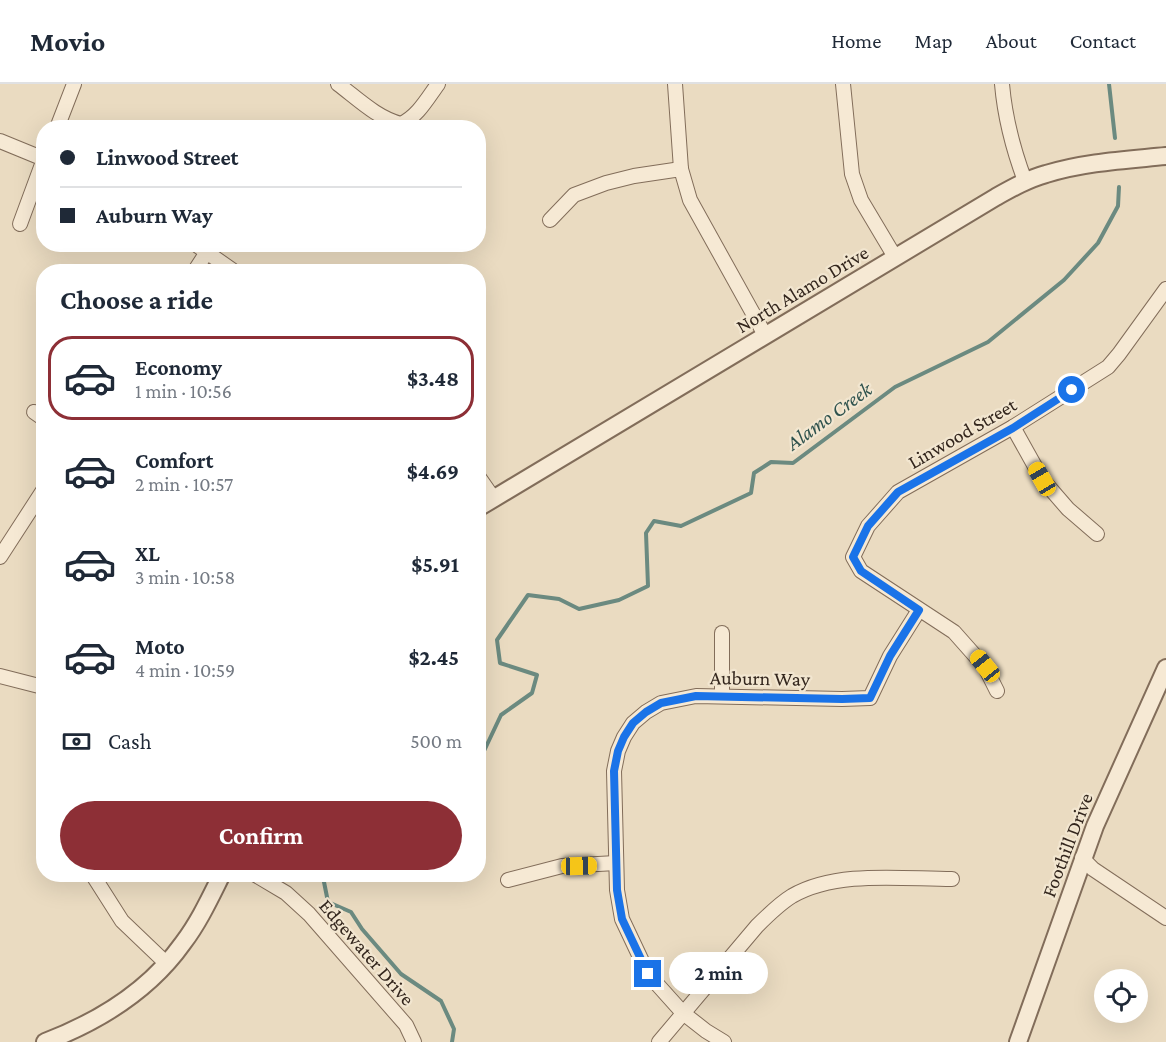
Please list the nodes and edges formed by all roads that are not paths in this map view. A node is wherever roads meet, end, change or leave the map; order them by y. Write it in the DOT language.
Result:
graph roads {
  1 [pos="74,84"];
  2 [pos="338,84"];
  3 [pos="438,84"];
  4 [pos="675,84"];
  5 [pos="843,84"];
  6 [pos="1002,84"];
  7 [pos="60,120"];
  8 [pos="387,120"];
  9 [pos="410,120"];
  10 [pos="0,141"];
  11 [pos="36,156"];
  12 [pos="1166,156"];
  13 [pos="681,168"];
  14 [pos="36,179"];
  15 [pos="1025,182"];
  16 [pos="550,220"];
  17 [pos="20,224"];
  18 [pos="207,252"];
  19 [pos="896,257"];
  20 [pos="224,264"];
  21 [pos="1166,289"];
  22 [pos="765,335"];
  23 [pos="1013,428"];
  24 [pos="486,488"];
  25 [pos="494,499"];
  26 [pos="36,501"];
  27 [pos="486,504"];
  28 [pos="1097,534"];
  29 [pos="0,557"];
  30 [pos="919,610"];
  31 [pos="722,633"];
  32 [pos="1166,668"];
  33 [pos="0,676"];
  34 [pos="36,685"];
  35 [pos="997,691"];
  36 [pos="722,696"];
  37 [pos="1082,858"];
  38 [pos="616,864"];
  39 [pos="952,879"];
  40 [pos="508,880"];
  41 [pos="97,882"];
  42 [pos="218,882"];
  43 [pos="267,882"];
  44 [pos="1166,918"];
  45 [pos="167,964"];
  46 [pos="683,1014"];
  47 [pos="45,1042"];
  48 [pos="414,1042"];
  49 [pos="659,1042"];
  50 [pos="724,1042"];
  51 [pos="1018,1042"];
  1 -- 7 [label="street"];
  2 -- 8 [label="street"];
  3 -- 9 [label="street"];
  4 -- 13 [label="street"];
  5 -- 19 [label="street"];
  6 -- 15 [label="street"];
  10 -- 11 [label="street"];
  12 -- 15 [label="street, North Alamo Drive"];
  13 -- 16 [label="street"];
  13 -- 22 [label="street"];
  14 -- 17 [label="street"];
  15 -- 19 [label="street, North Alamo Drive"];
  18 -- 20 [label="street"];
  19 -- 22 [label="street, North Alamo Drive"];
  21 -- 23 [label="street, Linwood Street"];
  22 -- 25 [label="street, North Alamo Drive"];
  23 -- 28 [label="street"];
  23 -- 30 [label="street, Linwood Street"];
  24 -- 25 [label="street"];
  25 -- 27 [label="street, North Alamo Drive"];
  26 -- 29 [label="street"];
  30 -- 35 [label="street, Linwood Street"];
  30 -- 36 [label="street, Auburn Way"];
  31 -- 36 [label="street"];
  32 -- 37 [label="street, Foothill Drive"];
  33 -- 34 [label="street"];
  36 -- 38 [label="street, Auburn Way"];
  37 -- 44 [label="street"];
  37 -- 51 [label="street, Foothill Drive"];
  38 -- 40 [label="street"];
  38 -- 46 [label="street, Auburn Way"];
  39 -- 46 [label="street"];
  41 -- 45 [label="street"];
  42 -- 45 [label="street"];
  43 -- 48 [label="street, Edgewater Drive"];
  45 -- 47 [label="street"];
  46 -- 49 [label="street"];
  46 -- 50 [label="street, Auburn Way"];
}
